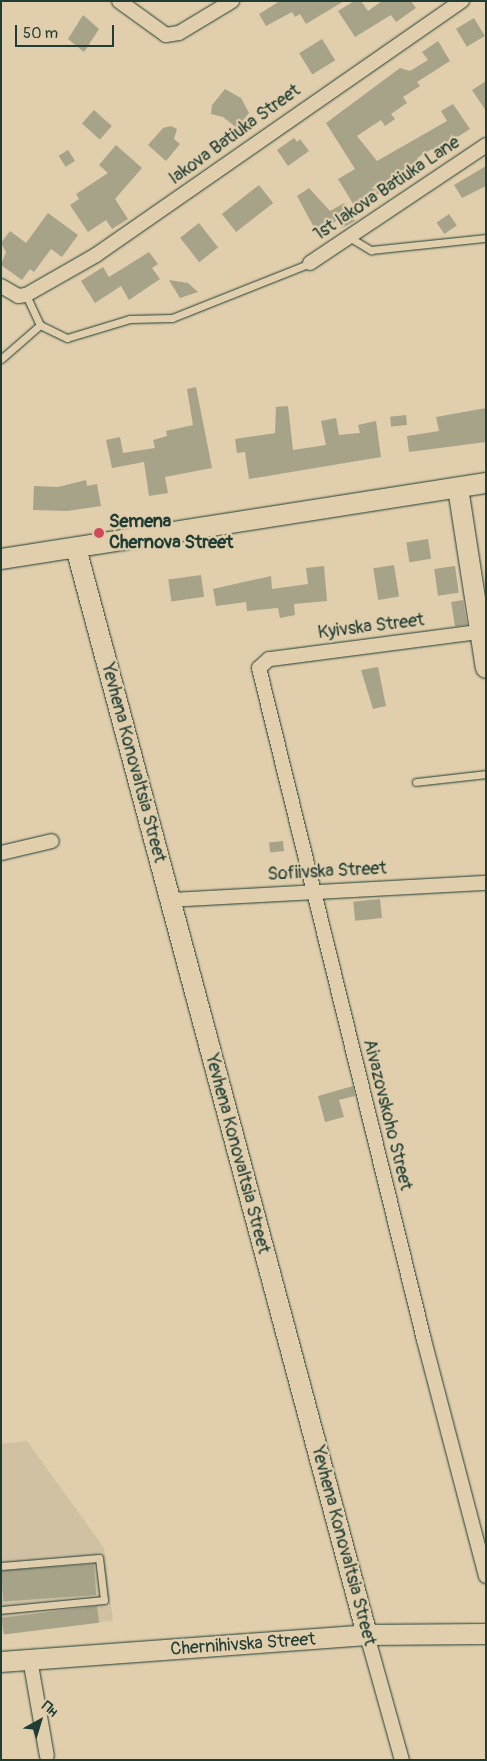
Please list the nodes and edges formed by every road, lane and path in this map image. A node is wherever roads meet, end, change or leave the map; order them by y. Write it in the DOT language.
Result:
graph roads {
  1 [pos="119,1"];
  2 [pos="232,1"];
  3 [pos="462,1"];
  4 [pos="486,145"];
  5 [pos="350,237"];
  6 [pos="486,238"];
  7 [pos="310,263"];
  8 [pos="1,286"];
  9 [pos="26,295"];
  10 [pos="40,324"];
  11 [pos="1,359"];
  12 [pos="486,483"];
  13 [pos="458,488"];
  14 [pos="76,548"];
  15 [pos="1,559"];
  16 [pos="483,631"];
  17 [pos="261,663"];
  18 [pos="486,668"];
  19 [pos="486,774"];
  20 [pos="416,782"];
  21 [pos="52,842"];
  22 [pos="1,852"];
  23 [pos="486,883"];
  24 [pos="313,892"];
  25 [pos="170,900"];
  26 [pos="1,1566"];
  27 [pos="486,1576"];
  28 [pos="1,1610"];
  29 [pos="486,1634"];
  30 [pos="367,1635"];
  31 [pos="30,1659"];
  32 [pos="1,1662"];
  33 [pos="48,1758"];
  34 [pos="402,1760"];
  1 -- 2 [label="street"];
  3 -- 9 [label="street, Iakova Batiuka Street"];
  4 -- 5 [label="street, 1st Iakova Batiuka Lane"];
  5 -- 6 [label="lane"];
  5 -- 7 [label="street, 1st Iakova Batiuka Lane"];
  7 -- 10 [label="lane"];
  8 -- 9 [label="street"];
  9 -- 10 [label="lane"];
  10 -- 11 [label="lane"];
  12 -- 13 [label="street"];
  13 -- 14 [label="street"];
  13 -- 16 [label="street"];
  14 -- 15 [label="street"];
  14 -- 25 [label="street, Yevhena Konovaltsia Street"];
  16 -- 17 [label="street, Kyivska Street"];
  16 -- 18 [label="street"];
  17 -- 24 [label="street, Aivazovskoho Street"];
  19 -- 20 [label="lane"];
  21 -- 22 [label="street"];
  23 -- 24 [label="street, Sofiivska Street"];
  24 -- 25 [label="street, Sofiivska Street"];
  24 -- 27 [label="street, Aivazovskoho Street"];
  25 -- 30 [label="street, Yevhena Konovaltsia Street"];
  26 -- 28 [label="lane"];
  29 -- 30 [label="street, Chernihivska Street"];
  30 -- 31 [label="street, Chernihivska Street"];
  30 -- 34 [label="street, Yevhena Konovaltsia Street"];
  31 -- 32 [label="street, Chernihivska Street"];
  31 -- 33 [label="street"];
}
